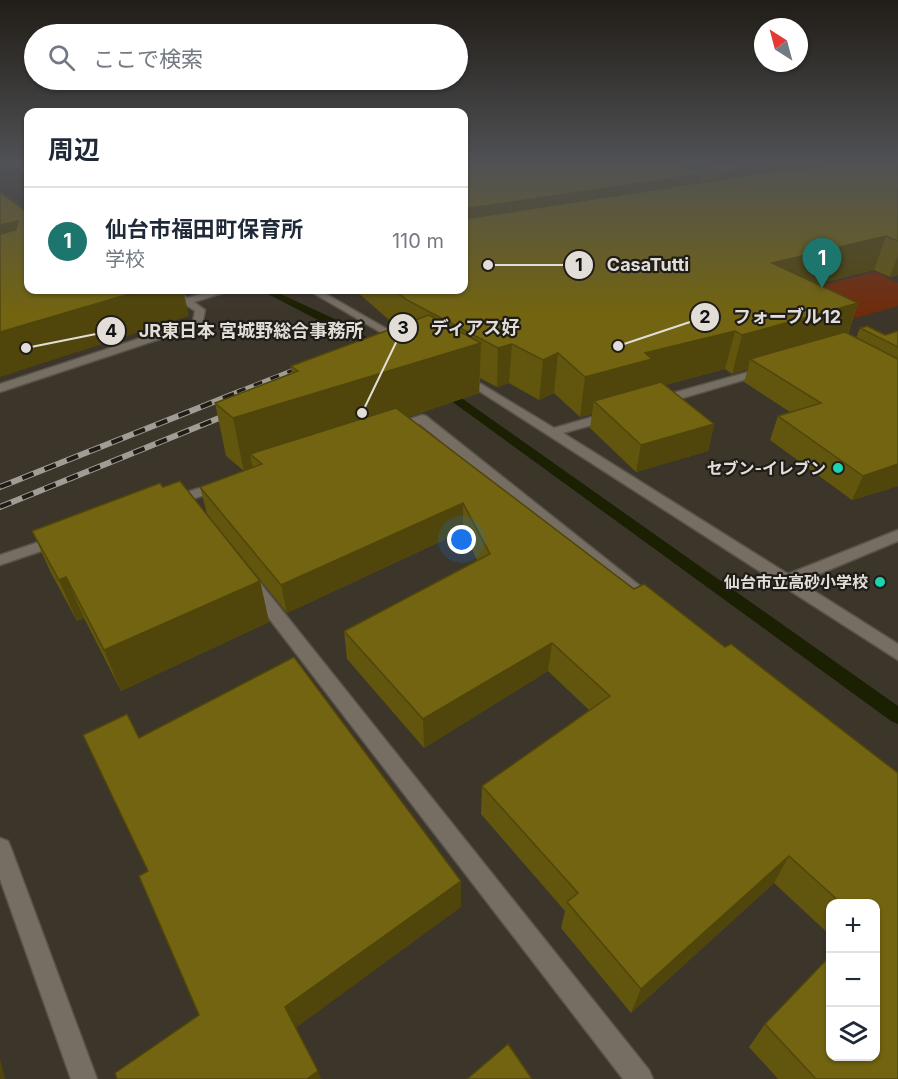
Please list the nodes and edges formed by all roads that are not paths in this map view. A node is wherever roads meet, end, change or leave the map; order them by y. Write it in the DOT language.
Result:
graph roads {
  1 [pos="175,294"];
  2 [pos="212,294"];
  3 [pos="320,294"];
  4 [pos="186,301"];
  5 [pos="416,348"];
  6 [pos="451,368"];
  7 [pos="771,369"];
  8 [pos="0,388"];
  9 [pos="645,406"];
  10 [pos="622,412"];
  11 [pos="553,432"];
  12 [pos="376,434"];
  13 [pos="230,483"];
  14 [pos="184,498"];
  15 [pos="163,505"];
  16 [pos="199,516"];
  17 [pos="76,534"];
  18 [pos="898,535"];
  19 [pos="0,560"];
  20 [pos="236,563"];
  21 [pos="787,580"];
  22 [pos="664,614"];
  23 [pos="898,653"];
  24 [pos="0,848"];
  25 [pos="84,1079"];
  26 [pos="640,1079"];
  1 -- 4 [label="street"];
  2 -- 4 [label="street"];
  3 -- 5 [label="street"];
  4 -- 8 [label="street"];
  6 -- 11 [label="street"];
  7 -- 9 [label="street"];
  10 -- 11 [label="street"];
  11 -- 21 [label="street"];
  12 -- 22 [label="street"];
  13 -- 14 [label="street"];
  14 -- 15 [label="street"];
  14 -- 16 [label="street"];
  17 -- 19 [label="street"];
  18 -- 21 [label="street"];
  20 -- 26 [label="street"];
  21 -- 23 [label="street"];
  24 -- 25 [label="street"];
}
